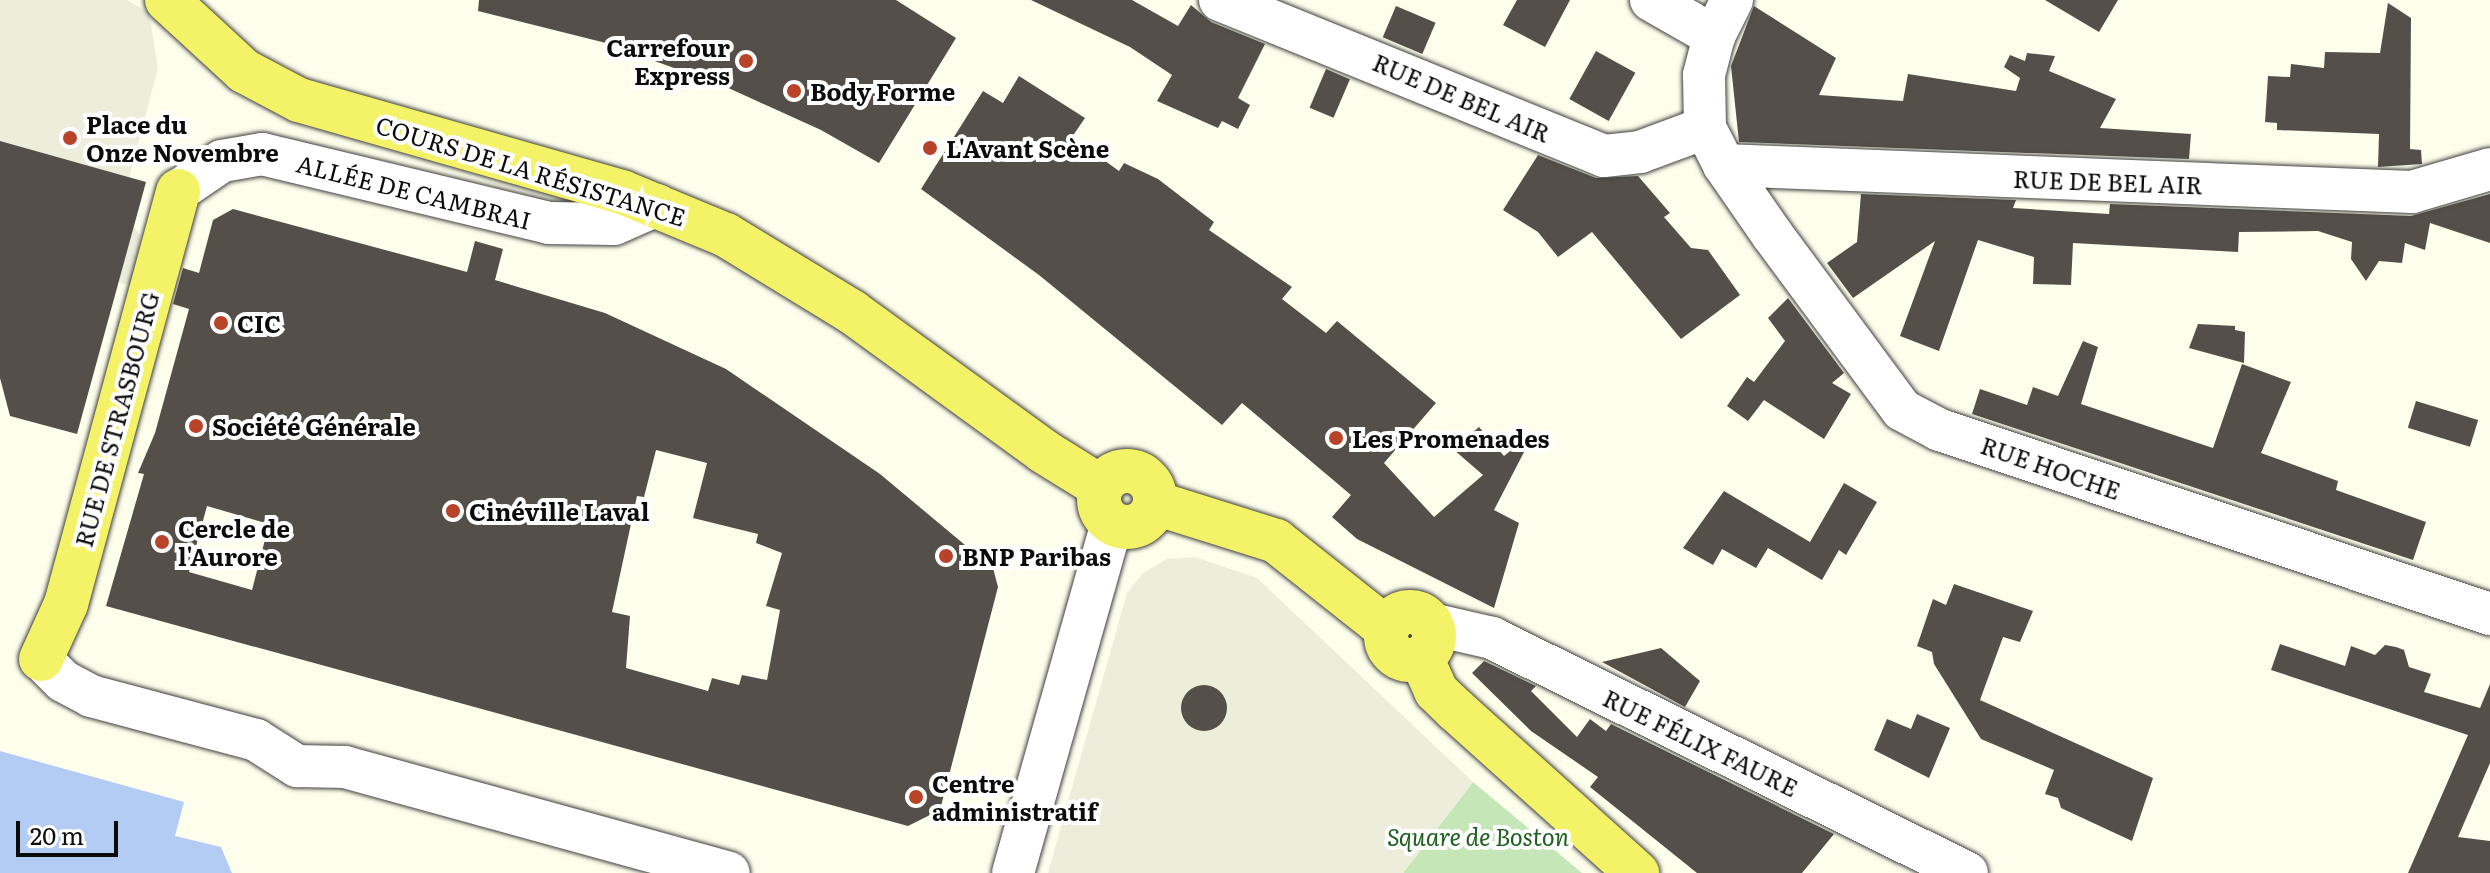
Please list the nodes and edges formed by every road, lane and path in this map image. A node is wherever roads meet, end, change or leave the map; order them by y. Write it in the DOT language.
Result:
graph roads {
  1 [pos="1220,0"];
  2 [pos="1651,0"];
  3 [pos="181,14"];
  4 [pos="1723,18"];
  5 [pos="1705,128"];
  6 [pos="1724,165"];
  7 [pos="2490,169"];
  8 [pos="178,191"];
  9 [pos="657,205"];
  10 [pos="1107,506"];
  11 [pos="2490,614"];
  12 [pos="1426,640"];
  13 [pos="44,651"];
  14 [pos="1014,870"];
  15 [pos="729,873"];
  16 [pos="1637,873"];
  17 [pos="1967,873"];
  1 -- 5 [label="street, RUE DE BEL AIR"];
  2 -- 4 [label="street"];
  3 -- 9 [label="main road, COURS DE LA RÉSISTANCE"];
  4 -- 5 [label="street"];
  5 -- 6 [label="street, RUE HOCHE"];
  6 -- 7 [label="street, RUE DE BEL AIR"];
  6 -- 11 [label="street, RUE HOCHE"];
  8 -- 9 [label="street, ALLÉE DE CAMBRAI"];
  8 -- 13 [label="main road, RUE DE STRASBOURG"];
  9 -- 10 [label="main road, COURS DE LA RÉSISTANCE"];
  10 -- 12 [label="main road"];
  10 -- 14 [label="street"];
  12 -- 16 [label="main road"];
  12 -- 17 [label="street, RUE FÉLIX FAURE"];
  13 -- 15 [label="street"];
}
